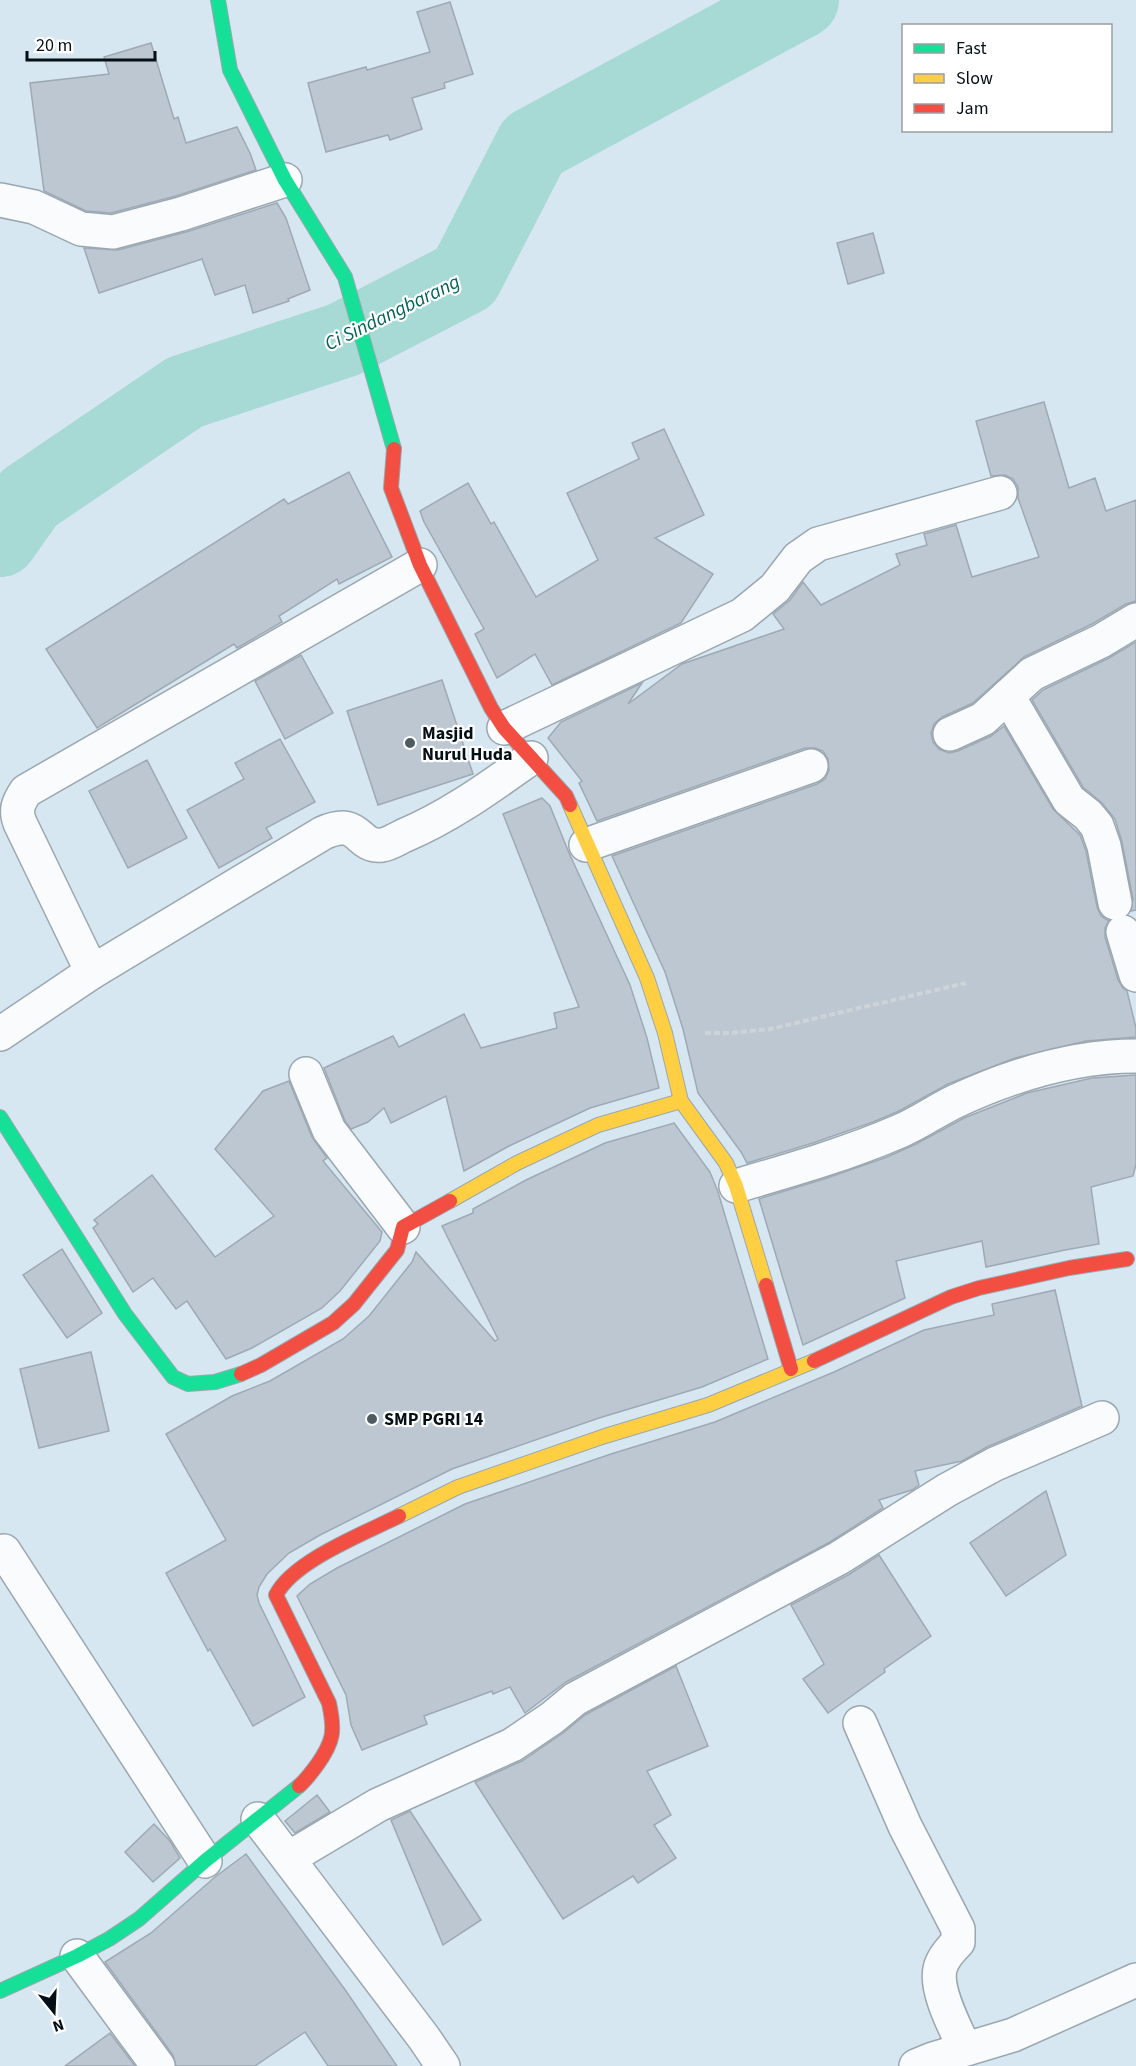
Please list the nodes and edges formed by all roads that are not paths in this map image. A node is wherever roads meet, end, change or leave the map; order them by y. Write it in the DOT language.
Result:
graph roads {
  1 [pos="218,0"];
  2 [pos="285,180"];
  3 [pos="0,200"];
  4 [pos="1000,493"];
  5 [pos="420,565"];
  6 [pos="1136,620"];
  7 [pos="1008,696"];
  8 [pos="504,728"];
  9 [pos="950,734"];
  10 [pos="531,758"];
  11 [pos="811,766"];
  12 [pos="586,845"];
  13 [pos="92,972"];
  14 [pos="1136,975"];
  15 [pos="0,1034"];
  16 [pos="1136,1056"];
  17 [pos="306,1074"];
  18 [pos="681,1101"];
  19 [pos="0,1117"];
  20 [pos="736,1186"];
  21 [pos="402,1227"];
  22 [pos="1127,1259"];
  23 [pos="791,1369"];
  24 [pos="1102,1418"];
  25 [pos="4,1551"];
  26 [pos="860,1723"];
  27 [pos="258,1819"];
  28 [pos="289,1857"];
  29 [pos="206,1861"];
  30 [pos="77,1956"];
  31 [pos="1136,1980"];
  32 [pos="0,1991"];
  33 [pos="965,2049"];
  34 [pos="158,2066"];
  35 [pos="443,2066"];
  36 [pos="916,2066"];
  1 -- 2 [label="street"];
  2 -- 3 [label="street"];
  2 -- 5 [label="street"];
  4 -- 8 [label="street"];
  5 -- 8 [label="street"];
  5 -- 13 [label="street"];
  6 -- 7 [label="street"];
  7 -- 9 [label="street"];
  7 -- 14 [label="street"];
  8 -- 10 [label="street"];
  10 -- 12 [label="street"];
  10 -- 13 [label="street"];
  11 -- 12 [label="street"];
  12 -- 18 [label="street"];
  13 -- 15 [label="street"];
  16 -- 20 [label="street"];
  17 -- 21 [label="street"];
  18 -- 20 [label="street"];
  18 -- 21 [label="street"];
  19 -- 21 [label="street"];
  20 -- 23 [label="street"];
  22 -- 23 [label="street"];
  23 -- 27 [label="street"];
  24 -- 28 [label="street"];
  25 -- 29 [label="street"];
  26 -- 33 [label="street"];
  27 -- 28 [label="street"];
  27 -- 29 [label="street"];
  28 -- 35 [label="street"];
  29 -- 30 [label="street"];
  30 -- 32 [label="street"];
  30 -- 34 [label="street"];
  31 -- 33 [label="street"];
  33 -- 36 [label="street"];
}
